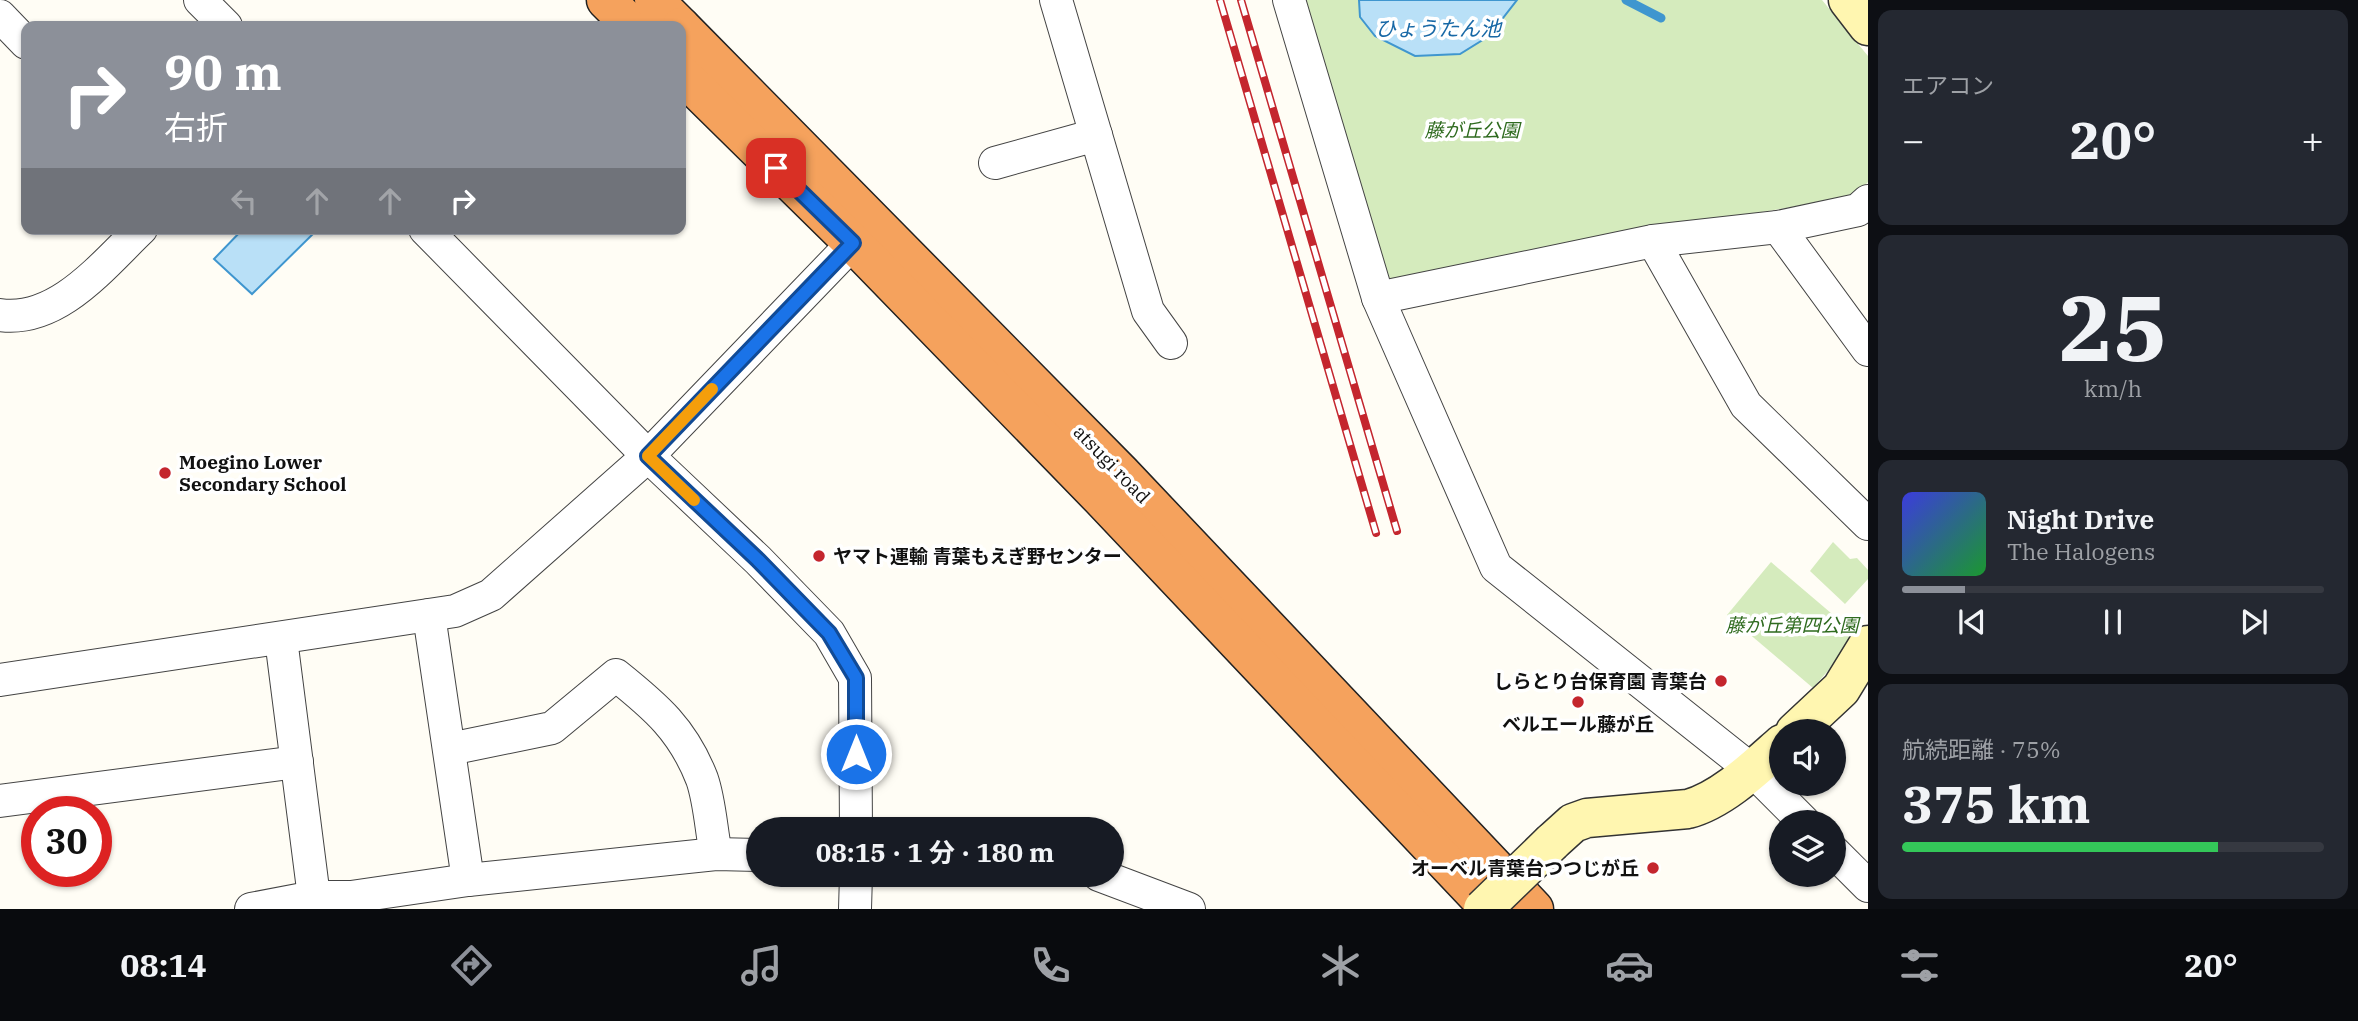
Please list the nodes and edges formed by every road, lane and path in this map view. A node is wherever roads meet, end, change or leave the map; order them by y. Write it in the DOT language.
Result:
graph roads {
  1 [pos="200,0"];
  2 [pos="606,0"];
  3 [pos="654,0"];
  4 [pos="1056,0"];
  5 [pos="1289,0"];
  6 [pos="1848,0"];
  7 [pos="0,16"];
  8 [pos="221,21"];
  9 [pos="627,21"];
  10 [pos="674,21"];
  11 [pos="1868,26"];
  12 [pos="686,33"];
  13 [pos="21,38"];
  14 [pos="686,79"];
  15 [pos="1096,135"];
  16 [pos="995,163"];
  17 [pos="1868,201"];
  18 [pos="1778,227"];
  19 [pos="135,235"];
  20 [pos="431,235"];
  21 [pos="1653,240"];
  22 [pos="853,243"];
  23 [pos="1378,298"];
  24 [pos="0,315"];
  25 [pos="1171,343"];
  26 [pos="1868,350"];
  27 [pos="648,456"];
  28 [pos="1868,524"];
  29 [pos="429,615"];
  30 [pos="281,639"];
  31 [pos="1868,645"];
  32 [pos="0,680"];
  33 [pos="1809,719"];
  34 [pos="450,749"];
  35 [pos="1769,756"];
  36 [pos="297,762"];
  37 [pos="1753,771"];
  38 [pos="0,801"];
  39 [pos="1792,810"];
  40 [pos="856,817"];
  41 [pos="716,854"];
  42 [pos="746,855"];
  43 [pos="1846,864"];
  44 [pos="468,880"];
  45 [pos="1124,884"];
  46 [pos="1868,886"];
  47 [pos="856,887"];
  48 [pos="312,903"];
  49 [pos="251,909"];
  50 [pos="855,909"];
  51 [pos="1189,909"];
  52 [pos="1483,909"];
  53 [pos="1490,909"];
  54 [pos="1534,909"];
  1 -- 8 [label="street"];
  2 -- 9 [label="highway"];
  3 -- 10 [label="highway, atsugi road"];
  4 -- 15 [label="street"];
  5 -- 23 [label="street"];
  6 -- 11 [label="street"];
  7 -- 13 [label="street"];
  12 -- 54 [label="highway, atsugi road"];
  14 -- 22 [label="highway, atsugi road"];
  15 -- 16 [label="street"];
  15 -- 25 [label="street"];
  17 -- 18 [label="street"];
  18 -- 21 [label="street"];
  18 -- 26 [label="street"];
  19 -- 24 [label="street"];
  20 -- 27 [label="street"];
  21 -- 23 [label="street"];
  21 -- 28 [label="street"];
  22 -- 27 [label="street"];
  22 -- 53 [label="highway, atsugi road"];
  23 -- 37 [label="street"];
  27 -- 29 [label="street"];
  27 -- 40 [label="street"];
  29 -- 30 [label="street"];
  29 -- 34 [label="street"];
  30 -- 32 [label="street"];
  30 -- 36 [label="street"];
  31 -- 33 [label="street"];
  34 -- 41 [label="street"];
  34 -- 44 [label="street"];
  35 -- 37 [label="street"];
  36 -- 38 [label="street"];
  36 -- 48 [label="street"];
  37 -- 39 [label="street"];
  37 -- 52 [label="street, bridge"];
  41 -- 42 [label="street"];
  41 -- 44 [label="street"];
  43 -- 46 [label="street"];
  44 -- 48 [label="street"];
  45 -- 51 [label="street"];
  47 -- 50 [label="street"];
  48 -- 49 [label="street"];
}
